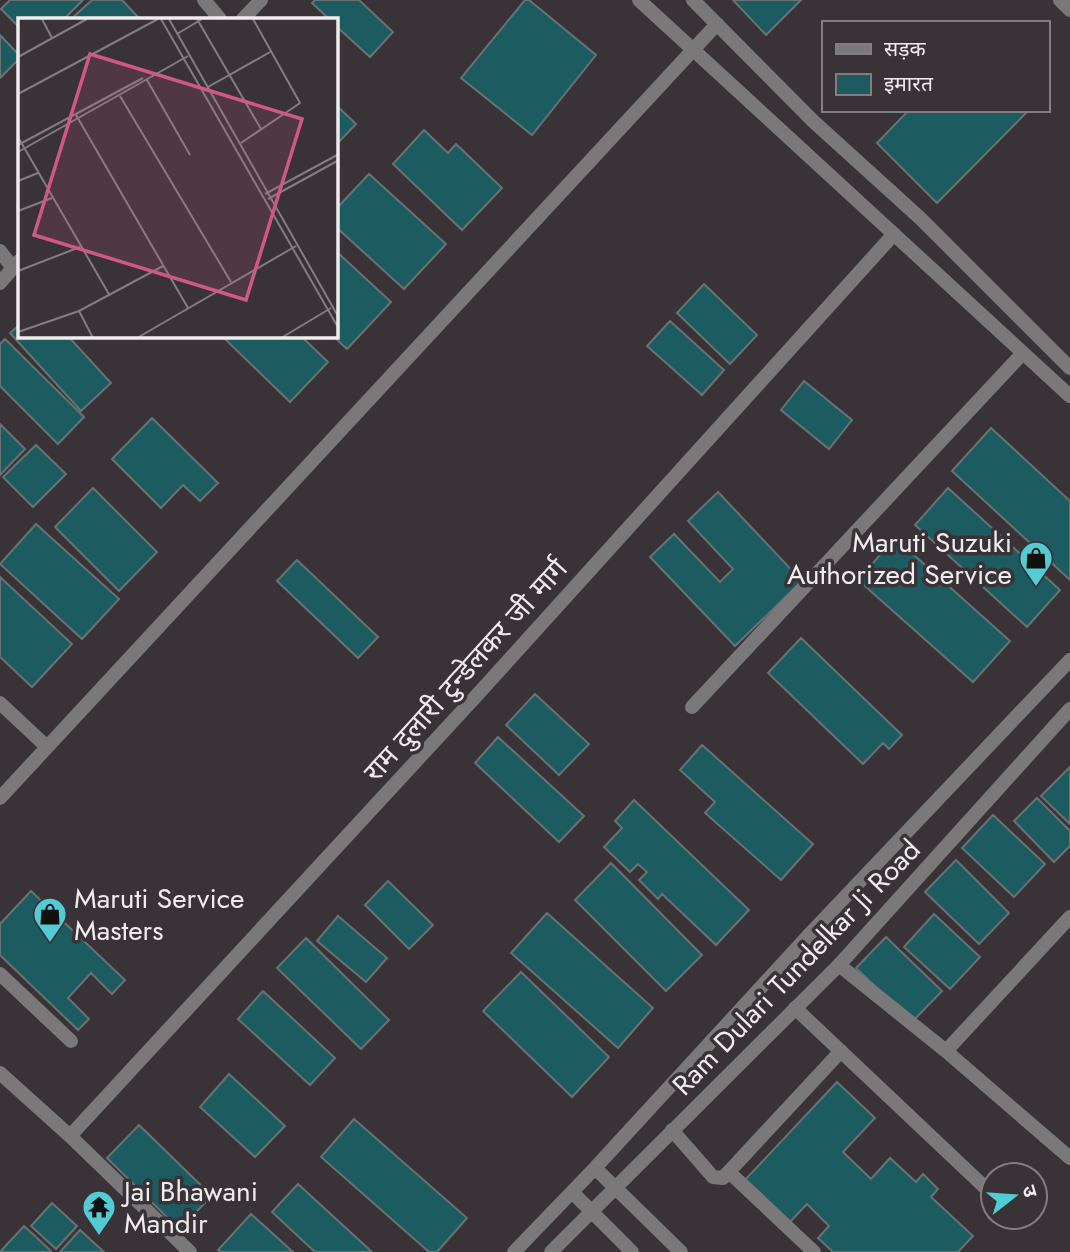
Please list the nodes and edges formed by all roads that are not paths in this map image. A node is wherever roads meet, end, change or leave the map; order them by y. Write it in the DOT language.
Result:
graph roads {
  1 [pos="204,0"];
  2 [pos="261,0"];
  3 [pos="639,0"];
  4 [pos="693,0"];
  5 [pos="1060,0"];
  6 [pos="1070,10"];
  7 [pos="219,18"];
  8 [pos="244,18"];
  9 [pos="717,24"];
  10 [pos="694,50"];
  11 [pos="894,234"];
  12 [pos="0,251"];
  13 [pos="16,264"];
  14 [pos="0,282"];
  15 [pos="1023,353"];
  16 [pos="1070,368"];
  17 [pos="1070,396"];
  18 [pos="1070,660"];
  19 [pos="0,702"];
  20 [pos="692,707"];
  21 [pos="1070,709"];
  22 [pos="47,747"];
  23 [pos="0,797"];
  24 [pos="1070,917"];
  25 [pos="839,965"];
  26 [pos="0,974"];
  27 [pos="795,1008"];
  28 [pos="71,1041"];
  29 [pos="841,1051"];
  30 [pos="946,1051"];
  31 [pos="0,1073"];
  32 [pos="672,1130"];
  33 [pos="70,1136"];
  34 [pos="1070,1158"];
  35 [pos="595,1168"];
  36 [pos="729,1172"];
  37 [pos="979,1182"];
  38 [pos="615,1187"];
  39 [pos="572,1192"];
  40 [pos="590,1212"];
  41 [pos="190,1252"];
  42 [pos="514,1252"];
  43 [pos="551,1252"];
  44 [pos="632,1252"];
  45 [pos="681,1252"];
  46 [pos="814,1252"];
  1 -- 7 [label="street"];
  2 -- 8 [label="street"];
  3 -- 10 [label="street"];
  4 -- 9 [label="street"];
  5 -- 6 [label="street"];
  9 -- 10 [label="street"];
  9 -- 16 [label="street"];
  10 -- 11 [label="street"];
  10 -- 22 [label="street"];
  11 -- 15 [label="street"];
  11 -- 33 [label="street, राम दुलारी टुन्डेलकर जी मार्ग"];
  12 -- 13 [label="street"];
  13 -- 14 [label="street"];
  15 -- 17 [label="street"];
  15 -- 20 [label="street"];
  18 -- 35 [label="street, Ram Dulari Tundelkar Ji Road"];
  19 -- 22 [label="street"];
  21 -- 25 [label="street, Ram Dulari Tundelkar Ji Road"];
  22 -- 23 [label="street"];
  24 -- 30 [label="street"];
  25 -- 27 [label="street, Ram Dulari Tundelkar Ji Road"];
  25 -- 30 [label="street"];
  26 -- 28 [label="street"];
  27 -- 29 [label="street"];
  27 -- 32 [label="street, Ram Dulari Tundelkar Ji Road"];
  29 -- 36 [label="street"];
  29 -- 37 [label="street"];
  30 -- 34 [label="street"];
  31 -- 33 [label="street"];
  32 -- 36 [label="street"];
  32 -- 38 [label="street, Ram Dulari Tundelkar Ji Road"];
  33 -- 41 [label="street"];
  35 -- 38 [label="street"];
  35 -- 39 [label="street, Ram Dulari Tundelkar Ji Road"];
  36 -- 46 [label="street"];
  38 -- 40 [label="street, Ram Dulari Tundelkar Ji Road"];
  38 -- 45 [label="street"];
  39 -- 40 [label="street"];
  39 -- 42 [label="street"];
  40 -- 43 [label="street"];
  40 -- 44 [label="street"];
}
